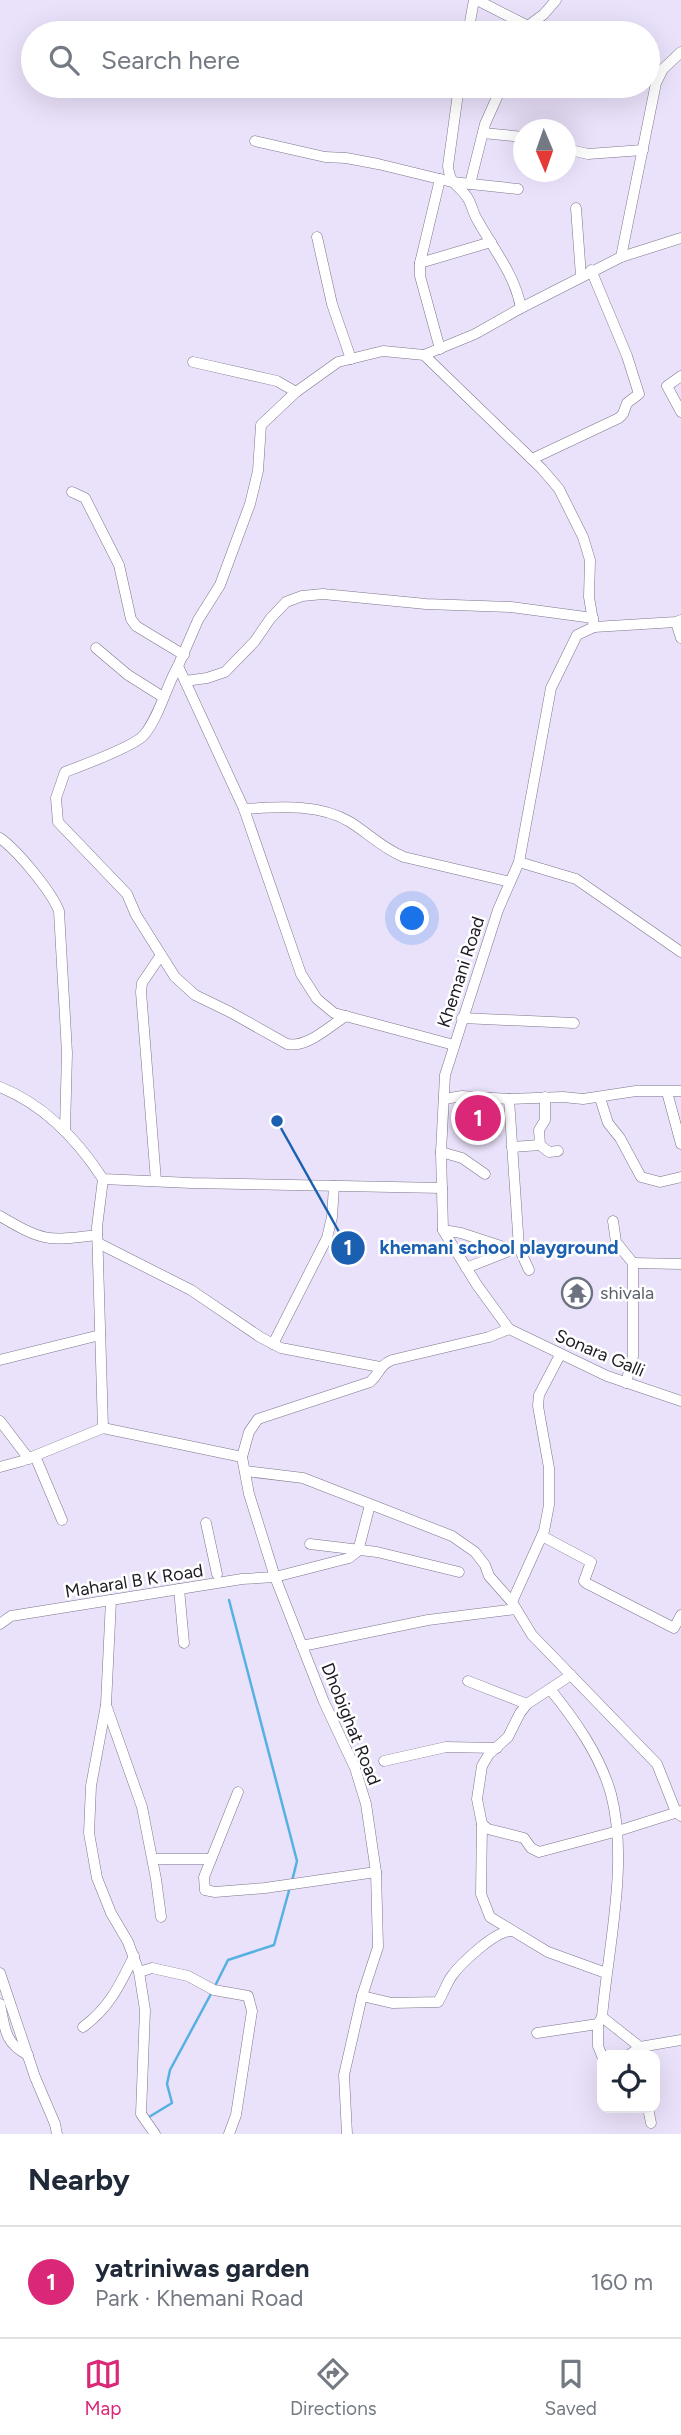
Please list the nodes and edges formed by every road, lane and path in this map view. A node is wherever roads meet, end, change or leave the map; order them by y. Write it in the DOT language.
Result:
graph roads {
  1 [pos="476,0"];
  2 [pos="556,0"];
  3 [pos="471,21"];
  4 [pos="509,21"];
  5 [pos="535,21"];
  6 [pos="681,52"];
  7 [pos="660,75"];
  8 [pos="457,98"];
  9 [pos="497,98"];
  10 [pos="653,98"];
  11 [pos="483,133"];
  12 [pos="513,136"];
  13 [pos="255,141"];
  14 [pos="643,150"];
  15 [pos="576,151"];
  16 [pos="440,179"];
  17 [pos="452,182"];
  18 [pos="470,184"];
  19 [pos="518,188"];
  20 [pos="576,208"];
  21 [pos="317,237"];
  22 [pos="681,238"];
  23 [pos="491,242"];
  24 [pos="621,257"];
  25 [pos="420,263"];
  26 [pos="591,270"];
  27 [pos="580,276"];
  28 [pos="521,308"];
  29 [pos="440,348"];
  30 [pos="424,355"];
  31 [pos="351,359"];
  32 [pos="193,362"];
  33 [pos="681,376"];
  34 [pos="296,392"];
  35 [pos="681,412"];
  36 [pos="532,459"];
  37 [pos="72,492"];
  38 [pos="679,621"];
  39 [pos="593,622"];
  40 [pos="681,638"];
  41 [pos="96,648"];
  42 [pos="184,655"];
  43 [pos="178,666"];
  44 [pos="185,681"];
  45 [pos="163,697"];
  46 [pos="244,809"];
  47 [pos="0,838"];
  48 [pos="519,862"];
  49 [pos="510,882"];
  50 [pos="681,952"];
  51 [pos="161,955"];
  52 [pos="346,1016"];
  53 [pos="462,1018"];
  54 [pos="574,1024"];
  55 [pos="454,1045"];
  56 [pos="0,1087"];
  57 [pos="667,1091"];
  58 [pos="681,1091"];
  59 [pos="545,1097"];
  60 [pos="600,1098"];
  61 [pos="444,1099"];
  62 [pos="509,1099"];
  63 [pos="65,1129"];
  64 [pos="681,1144"];
  65 [pos="540,1145"];
  66 [pos="512,1146"];
  67 [pos="558,1151"];
  68 [pos="441,1152"];
  69 [pos="485,1174"];
  70 [pos="681,1177"];
  71 [pos="103,1178"];
  72 [pos="156,1181"];
  73 [pos="334,1186"];
  74 [pos="442,1188"];
  75 [pos="0,1216"];
  76 [pos="613,1221"];
  77 [pos="443,1230"];
  78 [pos="97,1239"];
  79 [pos="516,1249"];
  80 [pos="633,1263"];
  81 [pos="681,1264"];
  82 [pos="466,1268"];
  83 [pos="529,1270"];
  84 [pos="509,1329"];
  85 [pos="100,1335"];
  86 [pos="274,1344"];
  87 [pos="560,1355"];
  88 [pos="0,1360"];
  89 [pos="380,1367"];
  90 [pos="626,1383"];
  91 [pos="681,1401"];
  92 [pos="0,1420"];
  93 [pos="103,1428"];
  94 [pos="32,1457"];
  95 [pos="242,1457"];
  96 [pos="0,1467"];
  97 [pos="244,1471"];
  98 [pos="370,1505"];
  99 [pos="62,1520"];
  100 [pos="206,1524"];
  101 [pos="542,1536"];
  102 [pos="310,1544"];
  103 [pos="358,1551"];
  104 [pos="459,1572"];
  105 [pos="217,1574"];
  106 [pos="275,1577"];
  107 [pos="179,1590"];
  108 [pos="111,1600"];
  109 [pos="514,1605"];
  110 [pos="681,1615"];
  111 [pos="5,1617"];
  112 [pos="0,1624"];
  113 [pos="184,1643"];
  114 [pos="302,1646"];
  115 [pos="571,1675"];
  116 [pos="468,1681"];
  117 [pos="550,1689"];
  118 [pos="527,1704"];
  119 [pos="106,1705"];
  120 [pos="497,1748"];
  121 [pos="384,1761"];
  122 [pos="239,1791"];
  123 [pos="679,1813"];
  124 [pos="482,1824"];
  125 [pos="618,1831"];
  126 [pos="211,1858"];
  127 [pos="153,1859"];
  128 [pos="376,1872"];
  129 [pos="161,1917"];
  130 [pos="512,1931"];
  131 [pos="134,1956"];
  132 [pos="139,1972"];
  133 [pos="0,1973"];
  134 [pos="606,1973"];
  135 [pos="362,1996"];
  136 [pos="0,2004"];
  137 [pos="600,2021"];
  138 [pos="83,2027"];
  139 [pos="537,2033"];
  140 [pos="681,2040"];
  141 [pos="600,2050"];
  142 [pos="639,2050"];
  143 [pos="644,2050"];
  144 [pos="28,2055"];
  145 [pos="649,2113"];
  146 [pos="651,2123"];
  147 [pos="57,2134"];
  148 [pos="155,2134"];
  149 [pos="229,2134"];
  150 [pos="347,2134"];
  1 -- 3 [label="street"];
  1 -- 4 [label="street"];
  2 -- 5 [label="street"];
  6 -- 7 [label="street"];
  8 -- 17 [label="street"];
  9 -- 11 [label="street"];
  10 -- 14 [label="street"];
  11 -- 12 [label="street"];
  11 -- 18 [label="street"];
  13 -- 16 [label="street"];
  14 -- 15 [label="street"];
  14 -- 24 [label="street"];
  16 -- 17 [label="street"];
  16 -- 25 [label="street"];
  17 -- 18 [label="street"];
  17 -- 23 [label="street"];
  18 -- 19 [label="street"];
  20 -- 27 [label="street"];
  21 -- 31 [label="street"];
  22 -- 24 [label="street"];
  23 -- 25 [label="street"];
  23 -- 28 [label="street"];
  24 -- 26 [label="street"];
  25 -- 29 [label="street"];
  26 -- 27 [label="street"];
  26 -- 36 [label="street"];
  27 -- 28 [label="street"];
  28 -- 29 [label="street"];
  29 -- 30 [label="street"];
  30 -- 31 [label="street"];
  30 -- 36 [label="street"];
  31 -- 34 [label="street"];
  32 -- 34 [label="street"];
  33 -- 35 [label="street"];
  34 -- 42 [label="street"];
  36 -- 39 [label="street"];
  37 -- 42 [label="street"];
  38 -- 39 [label="street"];
  38 -- 40 [label="street"];
  39 -- 44 [label="street"];
  39 -- 48 [label="street, Khemani Road"];
  41 -- 45 [label="street"];
  42 -- 43 [label="street"];
  43 -- 44 [label="street"];
  43 -- 45 [label="street"];
  44 -- 46 [label="street"];
  45 -- 51 [label="street"];
  46 -- 49 [label="street"];
  46 -- 52 [label="street"];
  47 -- 63 [label="street"];
  48 -- 49 [label="street, Khemani Road"];
  48 -- 50 [label="street"];
  49 -- 53 [label="street, Khemani Road"];
  51 -- 52 [label="street"];
  51 -- 72 [label="street"];
  52 -- 55 [label="street"];
  53 -- 54 [label="street"];
  53 -- 55 [label="street, Khemani Road"];
  55 -- 61 [label="street, Khemani Road"];
  56 -- 63 [label="street"];
  57 -- 58 [label="street"];
  57 -- 60 [label="street"];
  57 -- 64 [label="street"];
  59 -- 60 [label="street"];
  59 -- 62 [label="street"];
  59 -- 65 [label="street"];
  60 -- 70 [label="street"];
  61 -- 62 [label="street"];
  61 -- 68 [label="street, Khemani Road"];
  62 -- 66 [label="street"];
  63 -- 71 [label="street"];
  65 -- 66 [label="street"];
  65 -- 67 [label="street"];
  66 -- 79 [label="street"];
  68 -- 69 [label="street"];
  68 -- 74 [label="street, Khemani Road"];
  71 -- 72 [label="street"];
  71 -- 78 [label="street"];
  72 -- 73 [label="street"];
  73 -- 74 [label="street"];
  73 -- 86 [label="street"];
  74 -- 77 [label="street, Khemani Road"];
  75 -- 78 [label="street"];
  76 -- 80 [label="street"];
  77 -- 79 [label="street"];
  77 -- 82 [label="street, Khemani Road"];
  78 -- 85 [label="street"];
  78 -- 86 [label="street"];
  79 -- 82 [label="street"];
  79 -- 83 [label="street"];
  80 -- 81 [label="street"];
  80 -- 90 [label="street"];
  82 -- 84 [label="street, Khemani Road"];
  84 -- 87 [label="street, Sonara Galli"];
  84 -- 89 [label="street"];
  85 -- 88 [label="street"];
  85 -- 93 [label="street"];
  86 -- 89 [label="street"];
  87 -- 90 [label="street, Sonara Galli"];
  87 -- 101 [label="street"];
  89 -- 95 [label="street"];
  90 -- 91 [label="street, Sonara Galli"];
  92 -- 94 [label="street"];
  93 -- 94 [label="street"];
  93 -- 95 [label="street"];
  94 -- 96 [label="street"];
  94 -- 99 [label="street"];
  95 -- 97 [label="street, Dhobighat Road"];
  97 -- 98 [label="street"];
  97 -- 106 [label="street, Dhobighat Road"];
  98 -- 103 [label="street"];
  98 -- 109 [label="street"];
  100 -- 105 [label="street"];
  101 -- 109 [label="street"];
  101 -- 110 [label="street"];
  102 -- 103 [label="street"];
  103 -- 104 [label="street"];
  103 -- 106 [label="street, Maharal B K Road"];
  106 -- 107 [label="street, Maharal B K Road"];
  106 -- 114 [label="street, Dhobighat Road"];
  107 -- 108 [label="street, Maharal B K Road"];
  107 -- 113 [label="street"];
  108 -- 111 [label="street, Maharal B K Road"];
  108 -- 119 [label="street"];
  109 -- 114 [label="street"];
  109 -- 115 [label="street"];
  111 -- 112 [label="street, Maharal B K Road"];
  114 -- 128 [label="street, Dhobighat Road"];
  115 -- 117 [label="street"];
  115 -- 123 [label="street"];
  116 -- 118 [label="street"];
  117 -- 118 [label="street"];
  117 -- 125 [label="street"];
  118 -- 120 [label="street"];
  119 -- 127 [label="street"];
  119 -- 131 [label="street"];
  120 -- 121 [label="street"];
  120 -- 124 [label="street"];
  122 -- 126 [label="street"];
  123 -- 125 [label="street"];
  124 -- 125 [label="street"];
  124 -- 130 [label="street"];
  125 -- 134 [label="street"];
  126 -- 127 [label="street"];
  126 -- 128 [label="street"];
  127 -- 129 [label="street"];
  128 -- 135 [label="street, Dhobighat Road"];
  130 -- 134 [label="street"];
  130 -- 135 [label="street"];
  131 -- 132 [label="street"];
  131 -- 138 [label="street"];
  132 -- 148 [label="street"];
  132 -- 149 [label="street"];
  133 -- 144 [label="street"];
  134 -- 137 [label="street"];
  135 -- 150 [label="street, Dhobighat Road"];
  136 -- 144 [label="street"];
  137 -- 139 [label="street"];
  137 -- 141 [label="street"];
  137 -- 142 [label="street"];
  140 -- 143 [label="street"];
  144 -- 147 [label="street"];
  145 -- 146 [label="street"];
}
